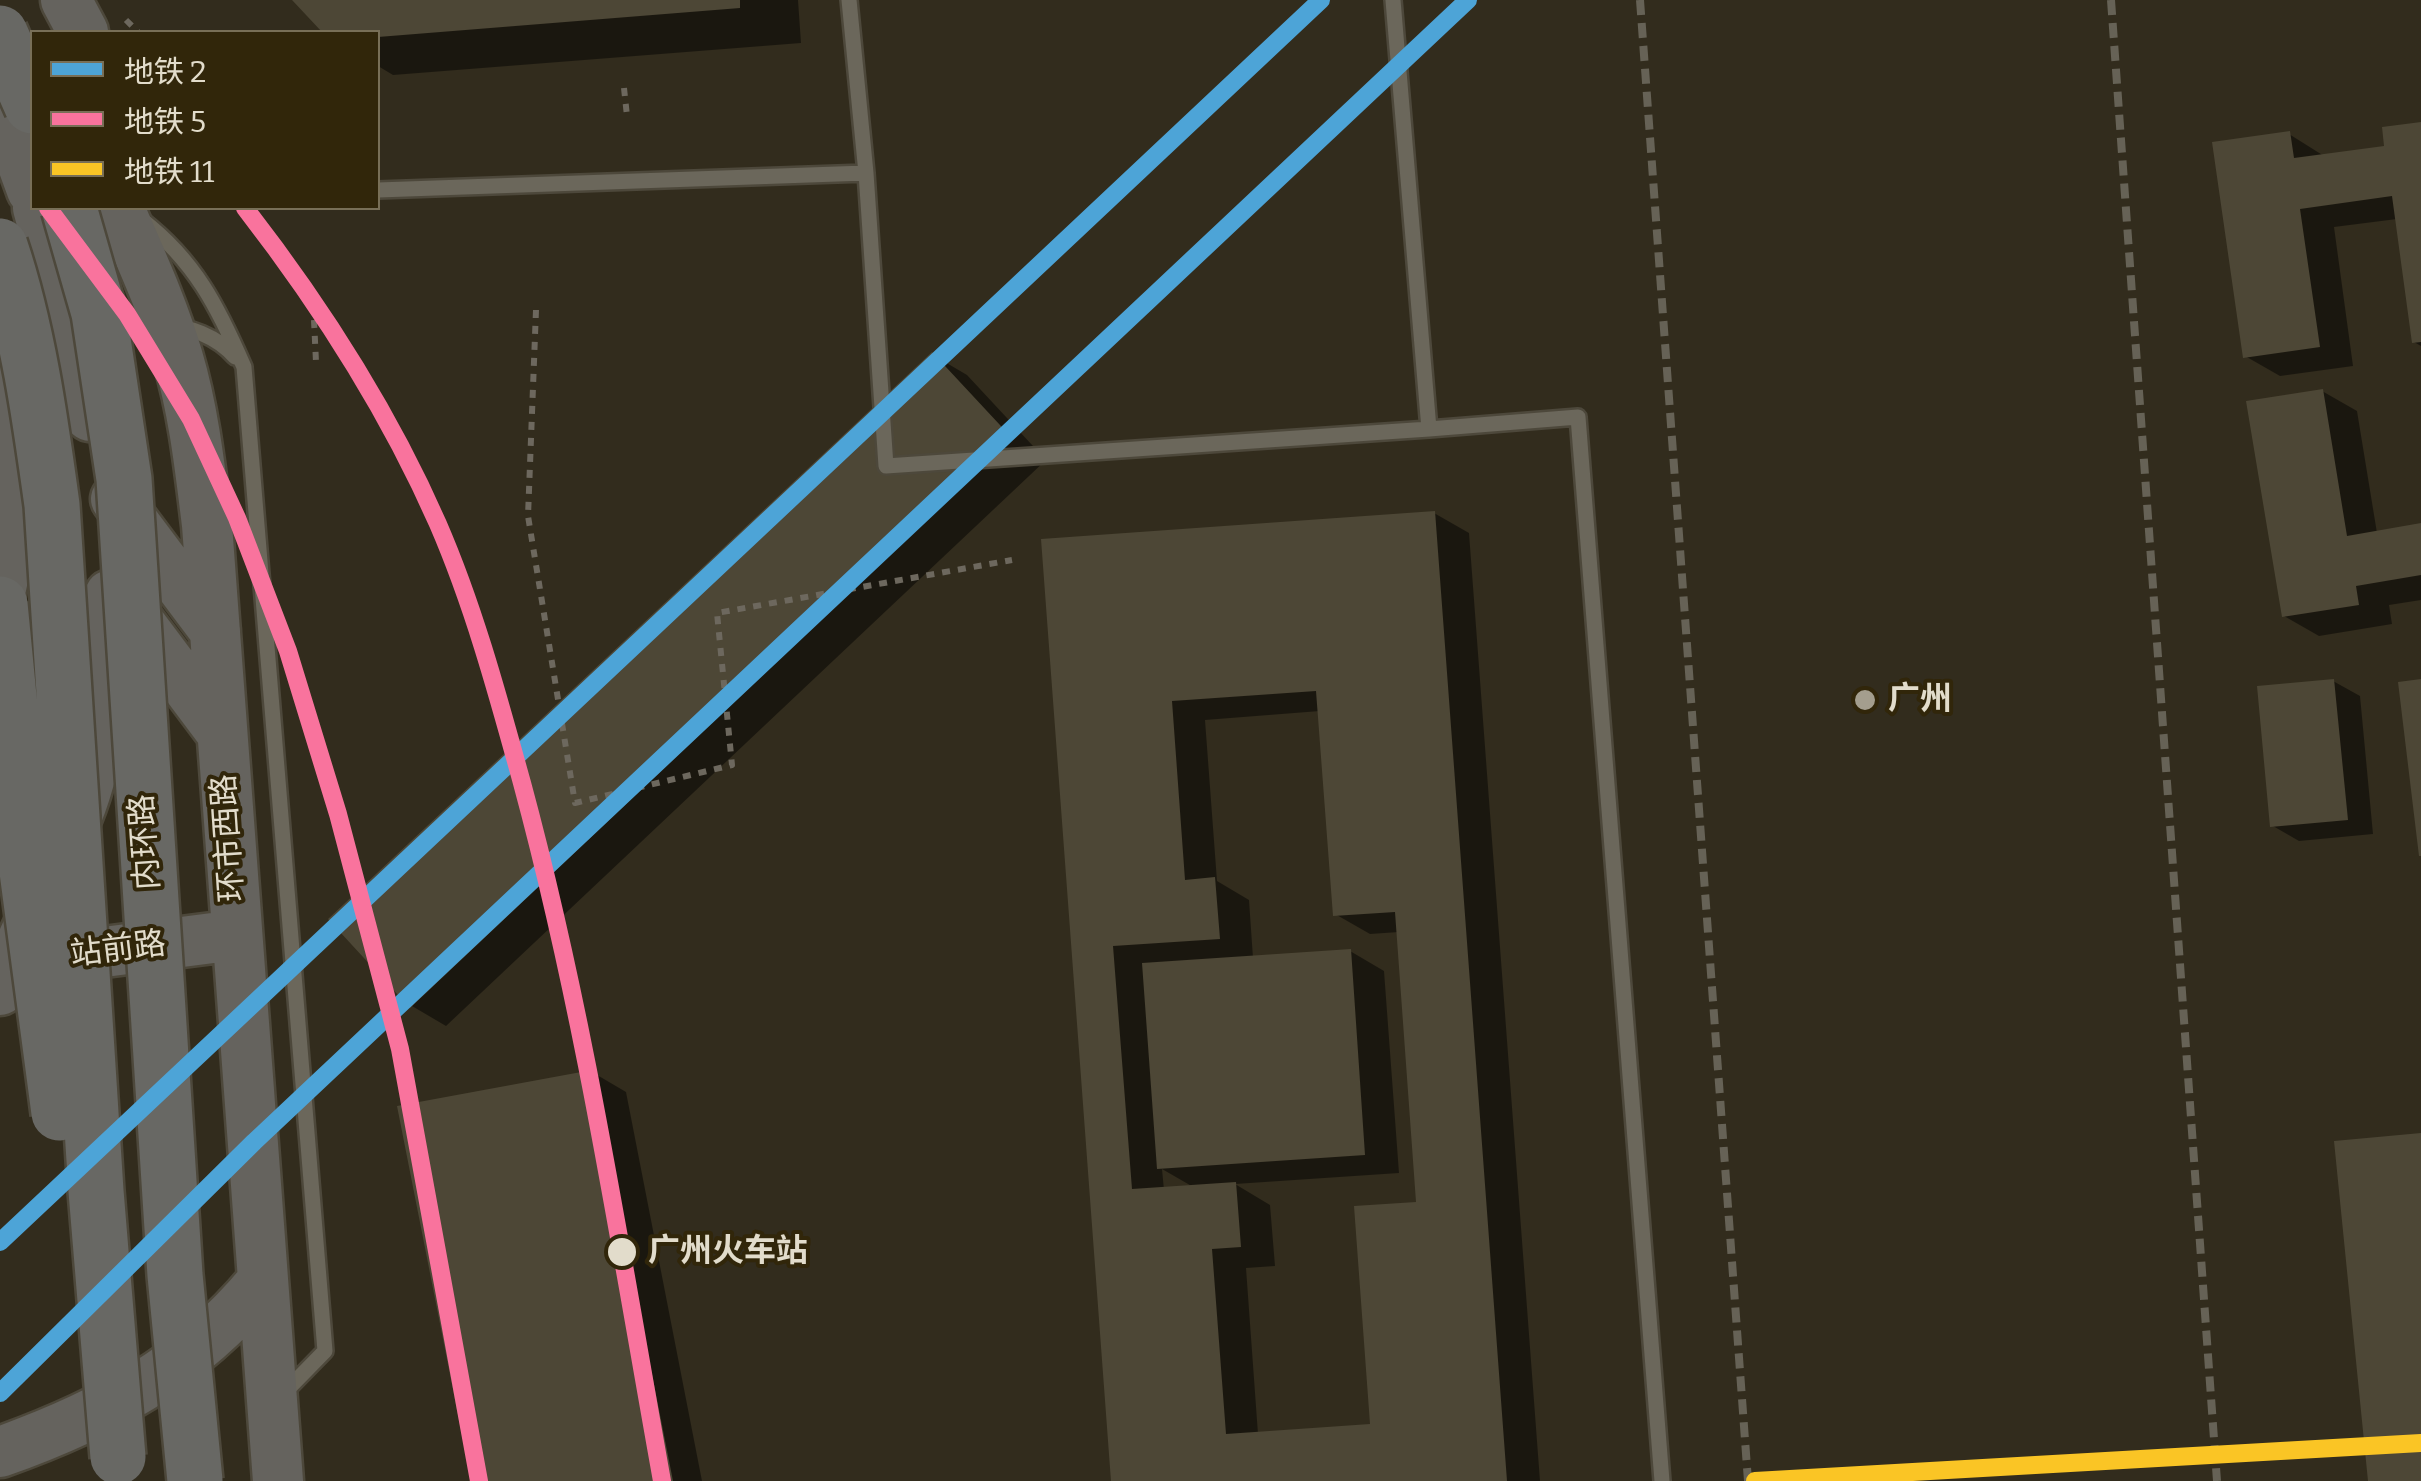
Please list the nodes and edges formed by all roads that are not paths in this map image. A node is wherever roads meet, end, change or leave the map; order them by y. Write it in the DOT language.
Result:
graph roads {
  1 [pos="66,0"];
  2 [pos="850,0"];
  3 [pos="1393,0"];
  4 [pos="0,21"];
  5 [pos="81,30"];
  6 [pos="21,68"];
  7 [pos="0,102"];
  8 [pos="866,173"];
  9 [pos="30,184"];
  10 [pos="380,190"];
  11 [pos="38,210"];
  12 [pos="70,210"];
  13 [pos="123,210"];
  14 [pos="125,210"];
  15 [pos="0,246"];
  16 [pos="0,315"];
  17 [pos="167,327"];
  18 [pos="34,363"];
  19 [pos="244,368"];
  20 [pos="1428,430"];
  21 [pos="101,480"];
  22 [pos="109,583"];
  23 [pos="0,593"];
  24 [pos="0,604"];
  25 [pos="215,631"];
  26 [pos="0,690"];
  27 [pos="222,732"];
  28 [pos="98,740"];
  29 [pos="236,935"];
  30 [pos="4,971"];
  31 [pos="261,1282"];
  32 [pos="272,1406"];
  33 [pos="0,1452"];
  34 [pos="195,1481"];
  35 [pos="278,1481"];
  36 [pos="1662,1481"];
  1 -- 5 [label="main road"];
  2 -- 8 [label="lane"];
  3 -- 20 [label="lane"];
  4 -- 6 [label="main road"];
  7 -- 9 [label="main road"];
  8 -- 10 [label="lane"];
  8 -- 20 [label="lane"];
  11 -- 18 [label="main road"];
  12 -- 34 [label="highway, 内环路, bridge"];
  13 -- 17 [label="main road, 环市西路"];
  14 -- 19 [label="lane"];
  15 -- 24 [label="highway, bridge"];
  16 -- 18 [label="main road"];
  17 -- 18 [label="lane"];
  17 -- 19 [label="lane"];
  17 -- 25 [label="main road, 环市西路"];
  18 -- 21 [label="main road"];
  18 -- 23 [label="main road"];
  18 -- 26 [label="main road"];
  19 -- 32 [label="lane"];
  20 -- 36 [label="lane"];
  21 -- 22 [label="main road"];
  21 -- 25 [label="main road"];
  22 -- 27 [label="main road"];
  22 -- 28 [label="main road"];
  25 -- 27 [label="main road, 环市西路"];
  27 -- 28 [label="main road"];
  27 -- 29 [label="main road, 环市西路"];
  28 -- 30 [label="main road"];
  29 -- 30 [label="main road, 站前路"];
  29 -- 31 [label="main road, 环市西路"];
  31 -- 32 [label="main road, 环市西路"];
  31 -- 33 [label="main road"];
  32 -- 35 [label="main road, 环市西路"];
}
